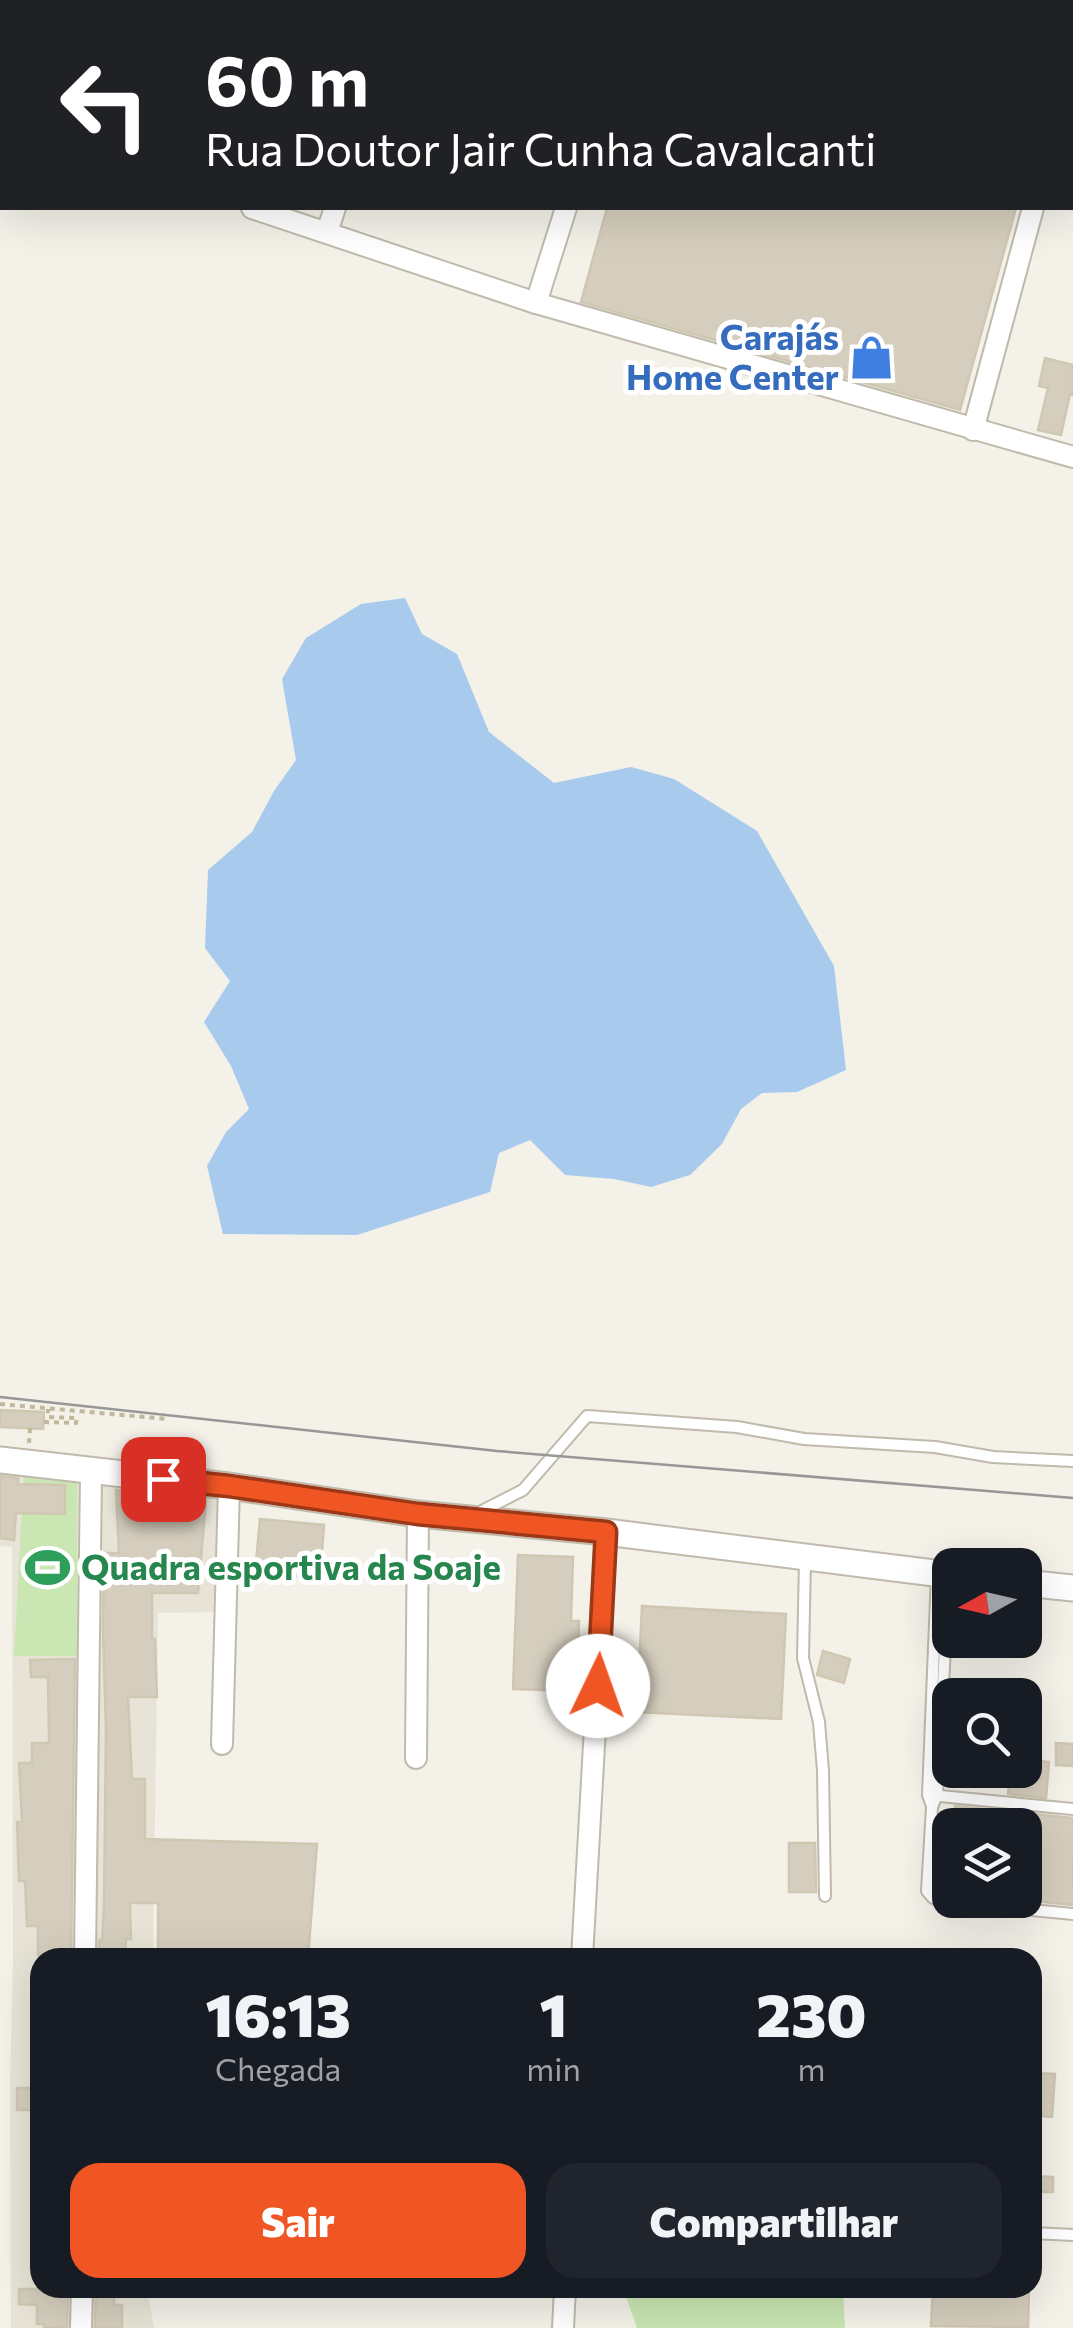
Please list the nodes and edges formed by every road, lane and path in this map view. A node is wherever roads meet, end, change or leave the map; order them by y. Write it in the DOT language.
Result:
graph roads {
  1 [pos="258,210"];
  2 [pos="334,210"];
  3 [pos="565,210"];
  4 [pos="1033,210"];
  5 [pos="327,232"];
  6 [pos="536,304"];
  7 [pos="973,430"];
  8 [pos="1073,457"];
  9 [pos="0,1404"];
  10 [pos="48,1408"];
  11 [pos="167,1419"];
  12 [pos="44,1422"];
  13 [pos="0,1460"];
  14 [pos="1073,1461"];
  15 [pos="92,1472"];
  16 [pos="229,1486"];
  17 [pos="418,1514"];
  18 [pos="469,1518"];
  19 [pos="606,1532"];
  20 [pos="804,1558"];
  21 [pos="932,1573"];
  22 [pos="1042,1585"];
  23 [pos="1073,1588"];
  24 [pos="940,1658"];
  25 [pos="222,1744"];
  26 [pos="416,1758"];
  27 [pos="932,1795"];
  28 [pos="1073,1809"];
  29 [pos="825,1896"];
  30 [pos="1073,1914"];
  31 [pos="86,1948"];
  32 [pos="583,1948"];
  33 [pos="1042,2233"];
  34 [pos="1073,2234"];
  35 [pos="82,2298"];
  36 [pos="564,2298"];
  37 [pos="81,2328"];
  38 [pos="563,2328"];
  1 -- 5 [label="street"];
  2 -- 5 [label="street"];
  3 -- 6 [label="street"];
  4 -- 7 [label="street"];
  5 -- 6 [label="street"];
  6 -- 7 [label="street"];
  7 -- 8 [label="street"];
  9 -- 10 [label="path"];
  10 -- 11 [label="path"];
  10 -- 12 [label="path"];
  13 -- 15 [label="street"];
  14 -- 18 [label="lane"];
  15 -- 16 [label="street"];
  15 -- 31 [label="street"];
  16 -- 17 [label="street"];
  16 -- 25 [label="street"];
  17 -- 18 [label="street"];
  17 -- 26 [label="street"];
  18 -- 19 [label="street"];
  19 -- 20 [label="street"];
  19 -- 32 [label="street"];
  20 -- 21 [label="street"];
  20 -- 29 [label="lane"];
  22 -- 23 [label="street"];
  24 -- 27 [label="lane"];
  27 -- 28 [label="lane"];
  27 -- 30 [label="lane"];
  33 -- 34 [label="lane"];
  35 -- 37 [label="street"];
  36 -- 38 [label="street"];
}
